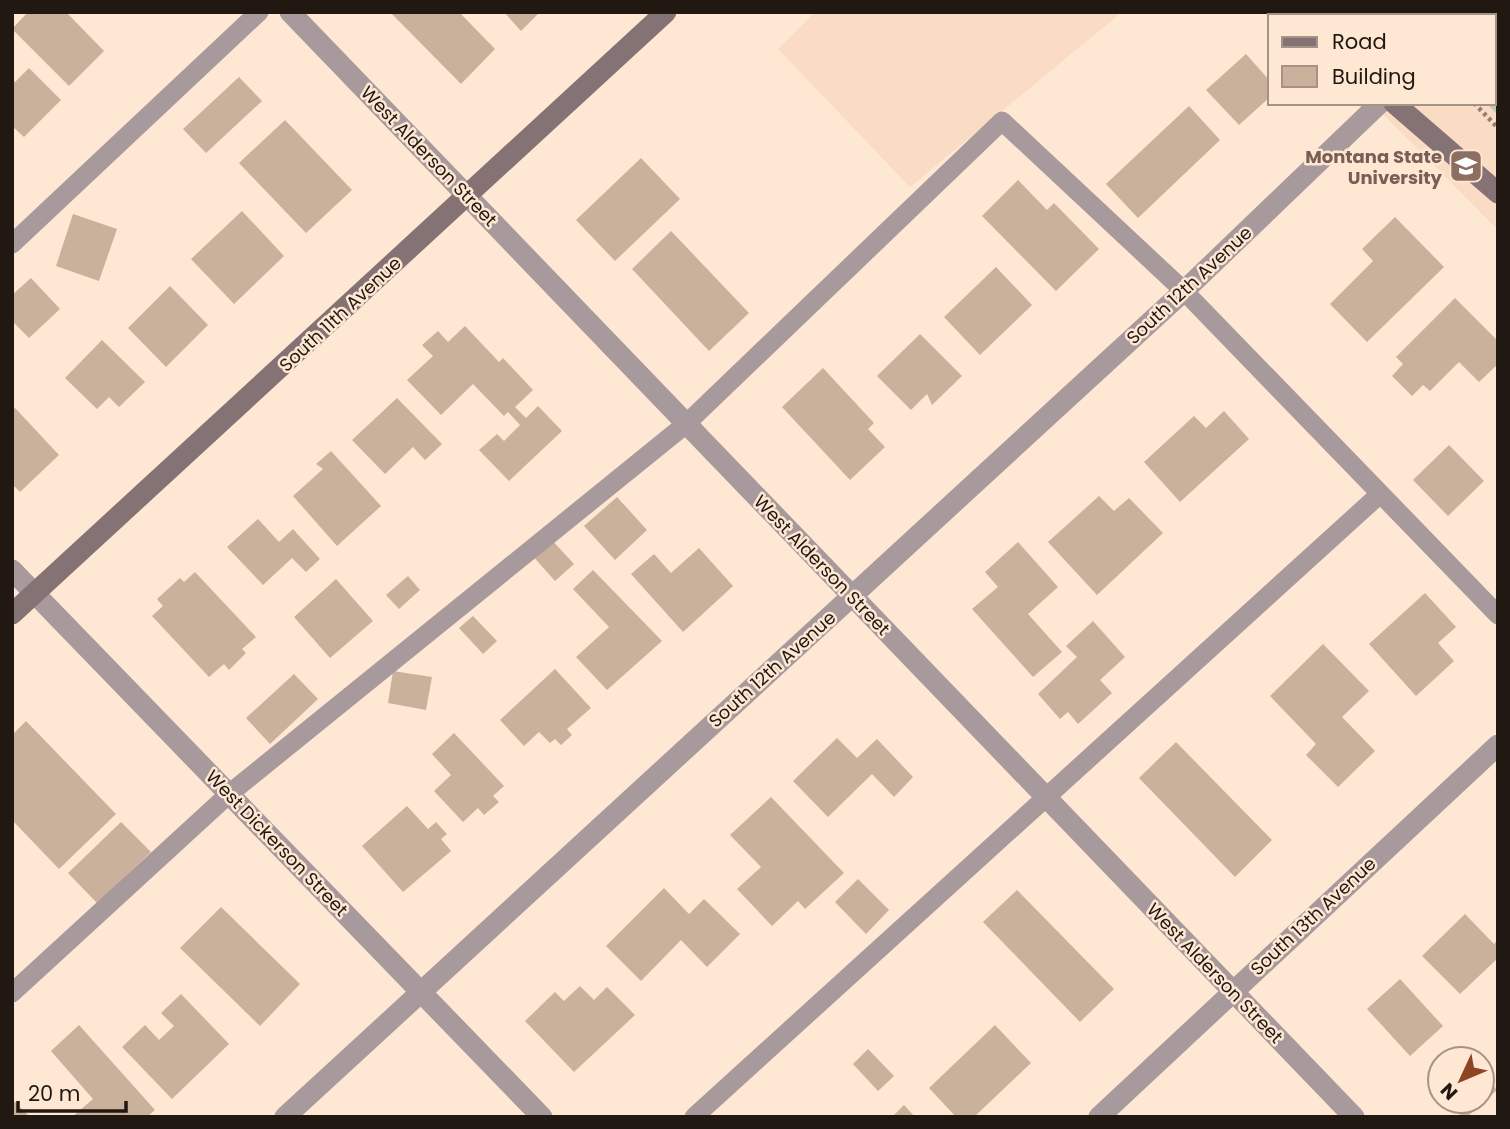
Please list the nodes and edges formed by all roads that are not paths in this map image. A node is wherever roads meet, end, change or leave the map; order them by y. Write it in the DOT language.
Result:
graph roads {
  1 [pos="259,12"];
  2 [pos="290,12"];
  3 [pos="666,12"];
  4 [pos="1378,105"];
  5 [pos="1396,105"];
  6 [pos="1498,192"];
  7 [pos="467,197"];
  8 [pos="12,244"];
  9 [pos="1184,291"];
  10 [pos="686,424"];
  11 [pos="1380,494"];
  12 [pos="12,570"];
  13 [pos="35,593"];
  14 [pos="852,596"];
  15 [pos="12,614"];
  16 [pos="1498,615"];
  17 [pos="1498,745"];
  18 [pos="229,794"];
  19 [pos="1046,797"];
  20 [pos="420,991"];
  21 [pos="1232,991"];
  22 [pos="12,993"];
  23 [pos="285,1117"];
  24 [pos="542,1117"];
  25 [pos="694,1117"];
  26 [pos="1099,1117"];
  27 [pos="1354,1117"];
  1 -- 8 [label="lane"];
  2 -- 7 [label="street, West Alderson Street"];
  3 -- 7 [label="street, South 11th Avenue"];
  4 -- 9 [label="street, South 12th Avenue"];
  5 -- 6 [label="street"];
  7 -- 10 [label="street, West Alderson Street"];
  7 -- 13 [label="street, South 11th Avenue"];
  9 -- 10 [label="lane"];
  9 -- 11 [label="lane"];
  9 -- 14 [label="street, South 12th Avenue"];
  10 -- 14 [label="street, West Alderson Street"];
  10 -- 18 [label="lane"];
  11 -- 16 [label="lane"];
  11 -- 19 [label="lane"];
  12 -- 13 [label="street, West Dickerson Street"];
  13 -- 15 [label="street, South 11th Avenue"];
  13 -- 18 [label="street, West Dickerson Street"];
  14 -- 19 [label="street, West Alderson Street"];
  14 -- 20 [label="street, South 12th Avenue"];
  17 -- 21 [label="street, South 13th Avenue"];
  18 -- 20 [label="street, West Dickerson Street"];
  18 -- 22 [label="lane"];
  19 -- 21 [label="street, West Alderson Street"];
  19 -- 25 [label="lane"];
  20 -- 23 [label="street, South 12th Avenue"];
  20 -- 24 [label="street, West Dickerson Street"];
  21 -- 26 [label="street, South 13th Avenue"];
  21 -- 27 [label="street, West Alderson Street"];
}
